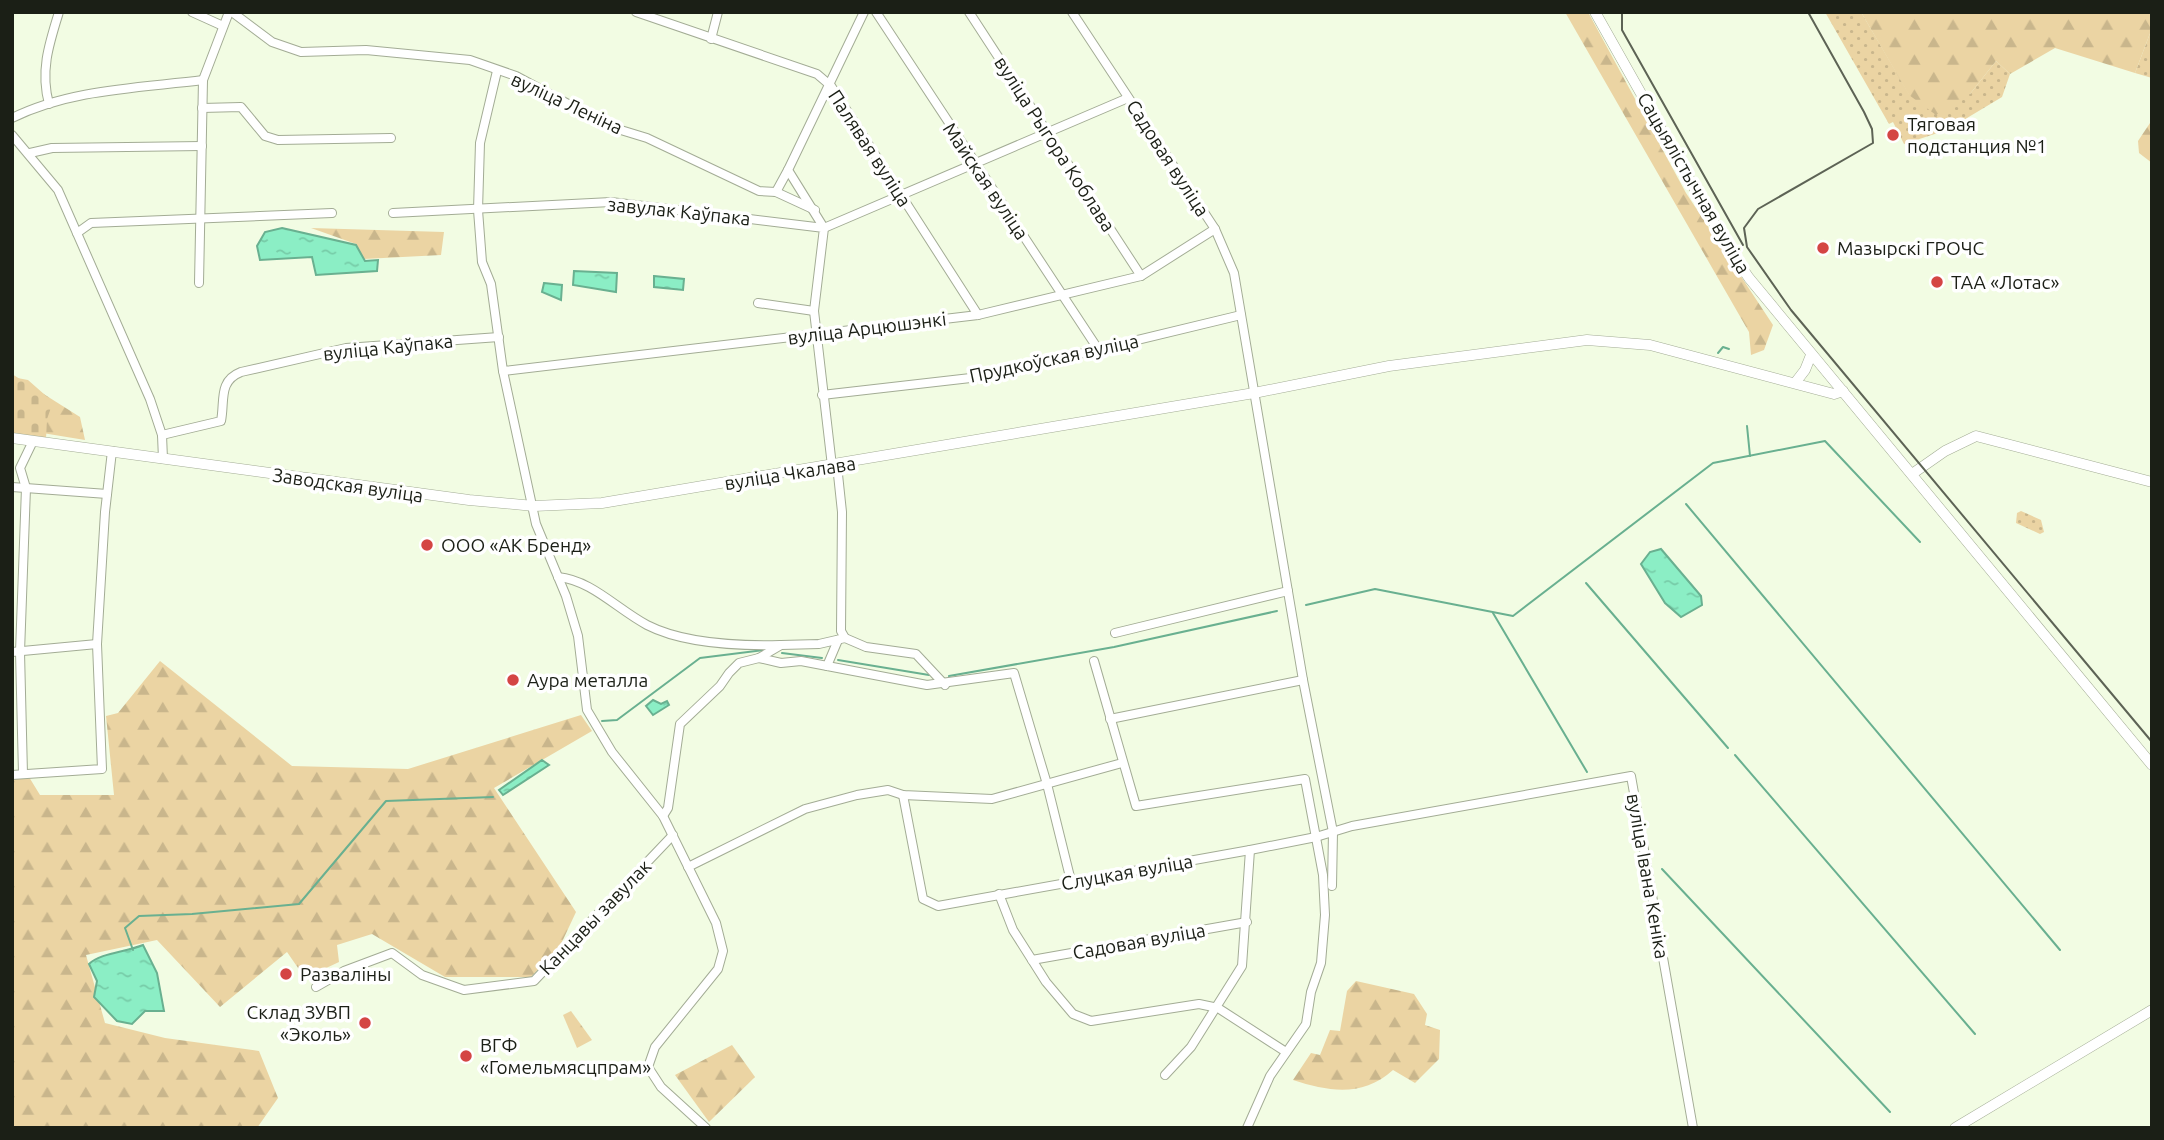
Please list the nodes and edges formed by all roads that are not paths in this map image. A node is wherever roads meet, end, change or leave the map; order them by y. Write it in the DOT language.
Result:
graph roads {
  1 [pos="59,12"];
  2 [pos="192,12"];
  3 [pos="231,12"];
  4 [pos="636,12"];
  5 [pos="680,12"];
  6 [pos="718,12"];
  7 [pos="864,12"];
  8 [pos="876,12"];
  9 [pos="969,12"];
  10 [pos="1072,12"];
  11 [pos="1595,12"];
  12 [pos="676,24"];
  13 [pos="223,26"];
  14 [pos="710,39"];
  15 [pos="497,71"];
  16 [pos="203,80"];
  17 [pos="831,86"];
  18 [pos="1128,98"];
  19 [pos="49,104"];
  20 [pos="202,108"];
  21 [pos="12,118"];
  22 [pos="1046,132"];
  23 [pos="12,135"];
  24 [pos="391,138"];
  25 [pos="202,146"];
  26 [pos="30,153"];
  27 [pos="973,163"];
  28 [pos="788,170"];
  29 [pos="776,192"];
  30 [pos="901,195"];
  31 [pos="478,210"];
  32 [pos="815,210"];
  33 [pos="393,212"];
  34 [pos="332,214"];
  35 [pos="201,216"];
  36 [pos="824,228"];
  37 [pos="1215,229"];
  38 [pos="78,233"];
  39 [pos="1141,276"];
  40 [pos="199,283"];
  41 [pos="1061,296"];
  42 [pos="758,303"];
  43 [pos="814,311"];
  44 [pos="1241,314"];
  45 [pos="978,315"];
  46 [pos="818,334"];
  47 [pos="499,337"];
  48 [pos="1098,349"];
  49 [pos="1811,355"];
  50 [pos="503,371"];
  51 [pos="1795,383"];
  52 [pos="1843,391"];
  53 [pos="1254,393"];
  54 [pos="822,395"];
  55 [pos="162,435"];
  56 [pos="12,438"];
  57 [pos="33,442"];
  58 [pos="112,451"];
  59 [pos="163,459"];
  60 [pos="834,466"];
  61 [pos="1912,474"];
  62 [pos="2152,482"];
  63 [pos="12,487"];
  64 [pos="26,488"];
  65 [pos="107,494"];
  66 [pos="534,506"];
  67 [pos="558,577"];
  68 [pos="1288,592"];
  69 [pos="1115,633"];
  70 [pos="841,639"];
  71 [pos="97,644"];
  72 [pos="781,645"];
  73 [pos="16,652"];
  74 [pos="759,658"];
  75 [pos="1094,661"];
  76 [pos="827,666"];
  77 [pos="1303,680"];
  78 [pos="945,685"];
  79 [pos="1110,719"];
  80 [pos="1122,763"];
  81 [pos="2152,765"];
  82 [pos="23,774"];
  83 [pos="12,775"];
  84 [pos="1047,784"];
  85 [pos="904,795"];
  86 [pos="1479,804"];
  87 [pos="663,816"];
  88 [pos="1334,832"];
  89 [pos="673,835"];
  90 [pos="1316,837"];
  91 [pos="1250,850"];
  92 [pos="688,867"];
  93 [pos="1071,878"];
  94 [pos="1332,886"];
  95 [pos="999,894"];
  96 [pos="1247,922"];
  97 [pos="1032,960"];
  98 [pos="316,987"];
  99 [pos="1218,1008"];
  100 [pos="2152,1010"];
  101 [pos="1286,1052"];
  102 [pos="1165,1075"];
  103 [pos="706,1128"];
  104 [pos="1247,1128"];
  105 [pos="1693,1128"];
  106 [pos="1955,1128"];
  1 -- 19 [label="street"];
  2 -- 13 [label="street"];
  3 -- 13 [label="street"];
  3 -- 15 [label="street, вуліца Леніна"];
  4 -- 12 [label="street, Палявая вуліца"];
  5 -- 12 [label="street"];
  6 -- 14 [label="street"];
  7 -- 17 [label="street"];
  8 -- 27 [label="street, Майская вуліца"];
  9 -- 22 [label="street, вуліца Рыгора Коблава"];
  10 -- 18 [label="street, Садовая вуліца"];
  11 -- 49 [label="main road, Сацыялістычная вуліца"];
  12 -- 14 [label="street, Палявая вуліца"];
  13 -- 16 [label="street"];
  14 -- 17 [label="street, Палявая вуліца"];
  15 -- 29 [label="street, вуліца Леніна"];
  15 -- 31 [label="street"];
  16 -- 19 [label="street"];
  16 -- 20 [label="street"];
  17 -- 28 [label="street"];
  17 -- 30 [label="street, Палявая вуліца"];
  18 -- 22 [label="street"];
  18 -- 37 [label="street, Садовая вуліца"];
  19 -- 21 [label="street"];
  20 -- 24 [label="street"];
  20 -- 25 [label="street"];
  22 -- 27 [label="street"];
  22 -- 39 [label="street, вуліца Рыгора Коблава"];
  23 -- 26 [label="street"];
  25 -- 26 [label="street"];
  25 -- 35 [label="street"];
  26 -- 38 [label="street"];
  27 -- 30 [label="street"];
  27 -- 41 [label="street, Майская вуліца"];
  28 -- 29 [label="street"];
  28 -- 32 [label="street"];
  29 -- 32 [label="street, вуліца Леніна"];
  30 -- 36 [label="street"];
  30 -- 45 [label="street, Палявая вуліца"];
  31 -- 33 [label="street, завулак Каўпака"];
  31 -- 36 [label="street, завулак Каўпака"];
  31 -- 47 [label="street"];
  32 -- 36 [label="street"];
  34 -- 35 [label="street"];
  35 -- 38 [label="street"];
  35 -- 40 [label="street"];
  36 -- 43 [label="street"];
  37 -- 39 [label="street, вуліца Арцюшэнкі"];
  37 -- 44 [label="street, Садовая вуліца"];
  38 -- 55 [label="street"];
  39 -- 41 [label="street, вуліца Арцюшэнкі"];
  41 -- 45 [label="street, вуліца Арцюшэнкі"];
  41 -- 48 [label="street, Майская вуліца"];
  42 -- 43 [label="street"];
  43 -- 46 [label="street"];
  44 -- 48 [label="street, Прудкоўская вуліца"];
  44 -- 53 [label="street, Садовая вуліца"];
  45 -- 46 [label="street, вуліца Арцюшэнкі"];
  46 -- 50 [label="street, вуліца Арцюшэнкі"];
  46 -- 54 [label="street"];
  47 -- 50 [label="street"];
  47 -- 55 [label="street, вуліца Каўпака"];
  48 -- 54 [label="street, Прудкоўская вуліца"];
  49 -- 51 [label="main road"];
  49 -- 52 [label="main road, Сацыялістычная вуліца"];
  50 -- 66 [label="street"];
  51 -- 52 [label="main road, вуліца Чкалава"];
  51 -- 53 [label="main road, вуліца Чкалава"];
  52 -- 61 [label="main road, Сацыялістычная вуліца"];
  53 -- 60 [label="main road, вуліца Чкалава"];
  53 -- 68 [label="street, Садовая вуліца"];
  54 -- 60 [label="street"];
  55 -- 59 [label="street"];
  56 -- 57 [label="main road, Заводская вуліца"];
  57 -- 58 [label="main road, Заводская вуліца"];
  57 -- 64 [label="street"];
  58 -- 59 [label="main road, Заводская вуліца"];
  58 -- 65 [label="street"];
  59 -- 66 [label="main road, Заводская вуліца"];
  60 -- 66 [label="main road, вуліца Чкалава"];
  60 -- 70 [label="street"];
  61 -- 62 [label="main road"];
  61 -- 81 [label="main road, Сацыялістычная вуліца"];
  63 -- 64 [label="street"];
  64 -- 65 [label="street"];
  64 -- 73 [label="street"];
  65 -- 71 [label="street"];
  66 -- 67 [label="street"];
  67 -- 72 [label="street"];
  67 -- 87 [label="street"];
  68 -- 69 [label="street"];
  68 -- 77 [label="street, Садовая вуліца"];
  70 -- 72 [label="street"];
  70 -- 76 [label="street"];
  70 -- 78 [label="street"];
  71 -- 73 [label="street"];
  71 -- 82 [label="street"];
  72 -- 74 [label="street"];
  73 -- 82 [label="street"];
  74 -- 76 [label="street"];
  74 -- 87 [label="street"];
  75 -- 79 [label="street"];
  76 -- 78 [label="street"];
  77 -- 79 [label="street"];
  77 -- 88 [label="street, Садовая вуліца"];
  78 -- 84 [label="street"];
  79 -- 80 [label="street"];
  80 -- 84 [label="street"];
  80 -- 90 [label="street"];
  82 -- 83 [label="street"];
  84 -- 85 [label="street"];
  84 -- 93 [label="street"];
  85 -- 92 [label="street"];
  85 -- 95 [label="street, Слуцкая вуліца"];
  86 -- 88 [label="street, Слуцкая вуліца"];
  86 -- 105 [label="street, вуліца Івана Кеніка"];
  87 -- 89 [label="street"];
  88 -- 90 [label="street, Слуцкая вуліца"];
  88 -- 94 [label="street, Садовая вуліца"];
  89 -- 92 [label="street"];
  89 -- 98 [label="street, Канцавы завулак"];
  90 -- 91 [label="street, Слуцкая вуліца"];
  90 -- 101 [label="street"];
  91 -- 93 [label="street, Слуцкая вуліца"];
  91 -- 96 [label="street"];
  92 -- 103 [label="street"];
  93 -- 95 [label="street, Слуцкая вуліца"];
  95 -- 97 [label="street"];
  96 -- 97 [label="street, Садовая вуліца"];
  96 -- 99 [label="street"];
  97 -- 99 [label="street"];
  99 -- 101 [label="street"];
  99 -- 102 [label="street"];
  100 -- 106 [label="main road"];
  101 -- 104 [label="street"];
}
